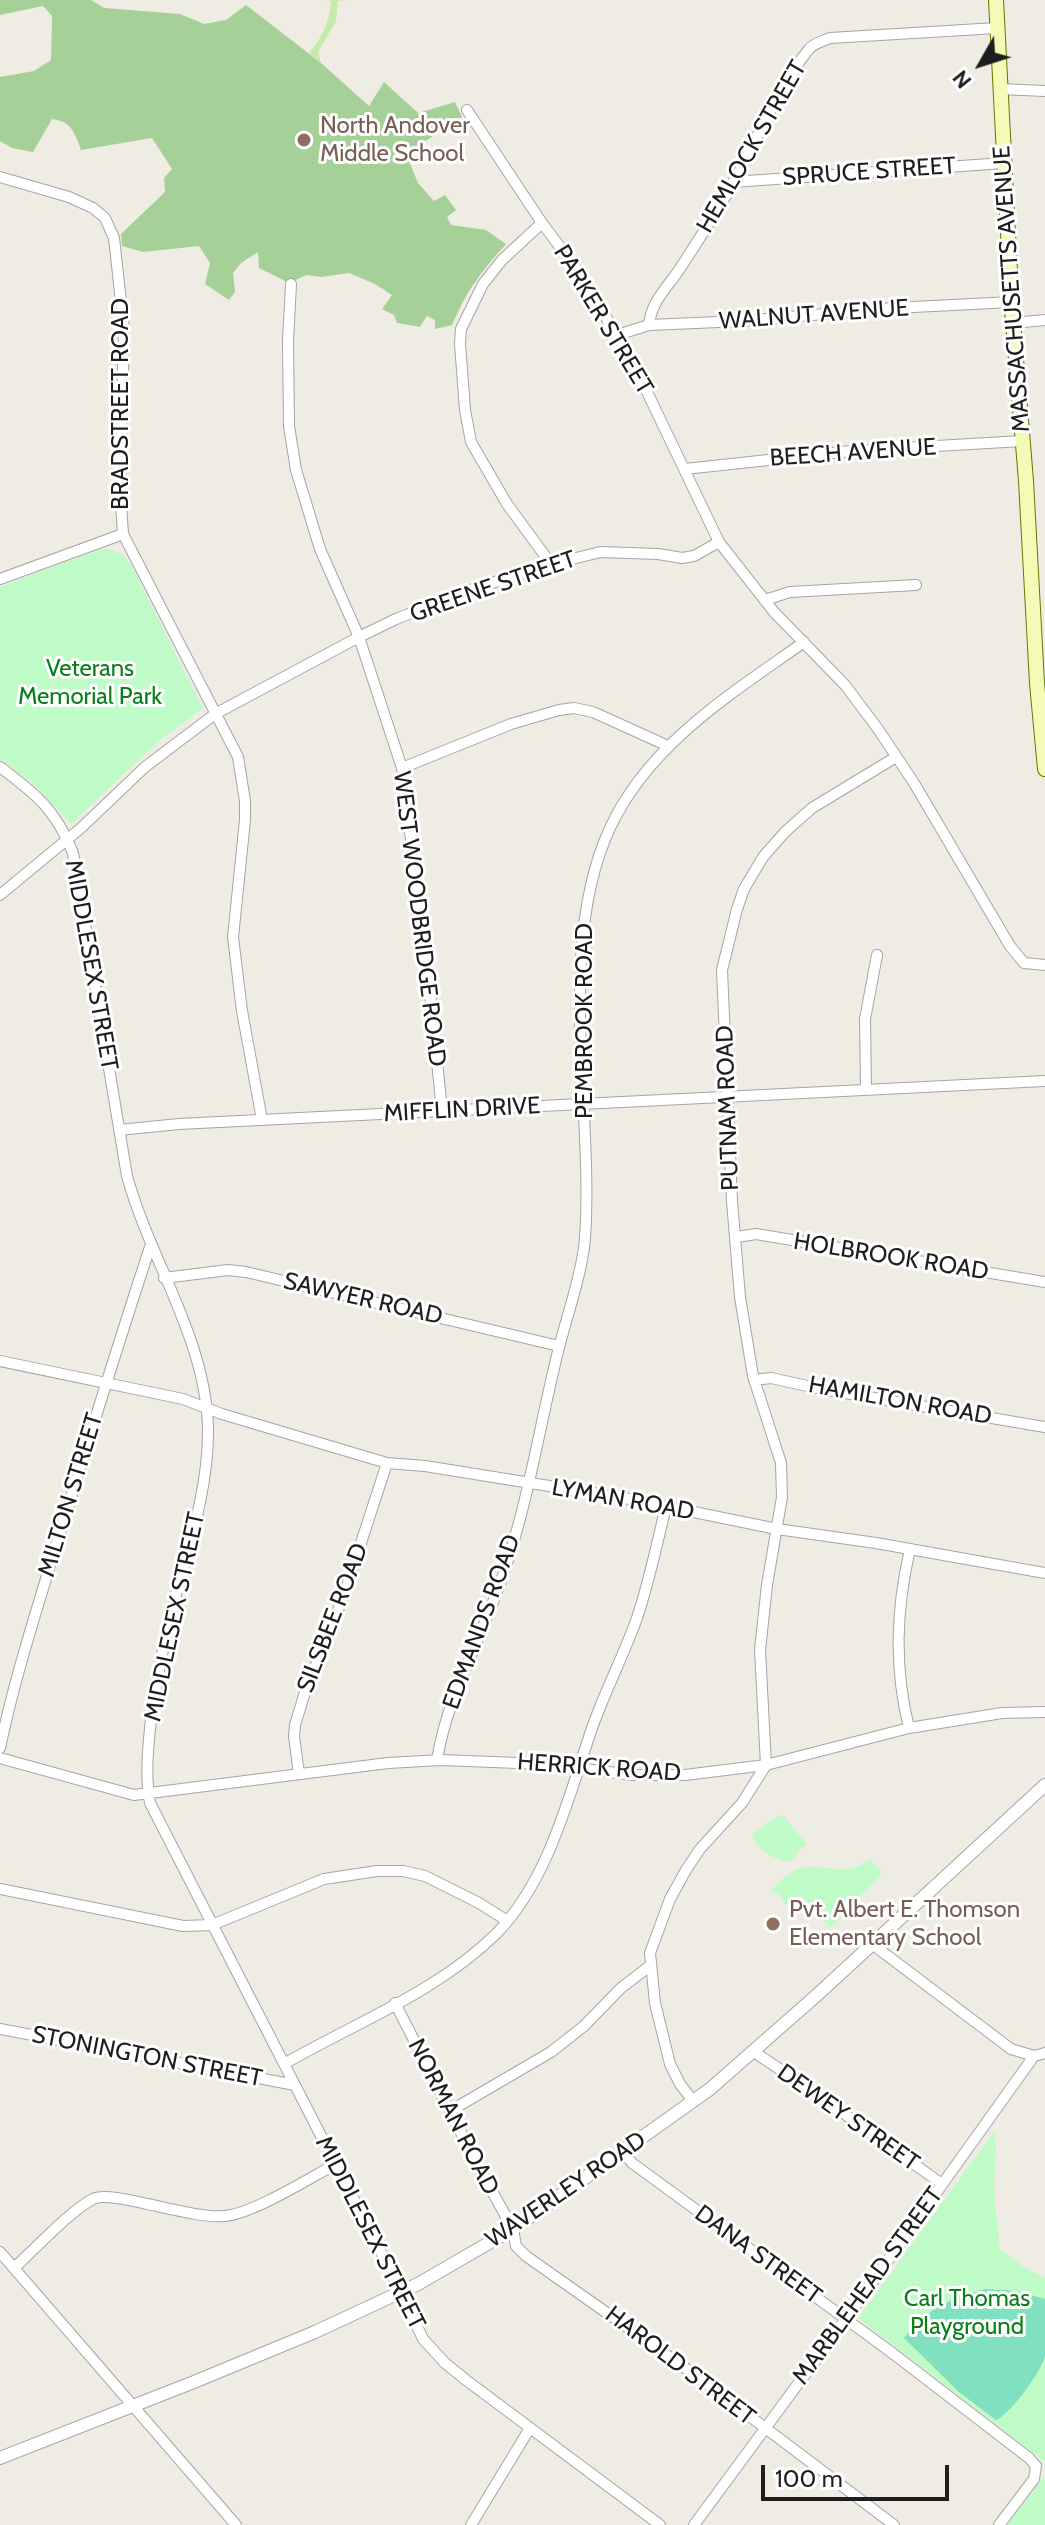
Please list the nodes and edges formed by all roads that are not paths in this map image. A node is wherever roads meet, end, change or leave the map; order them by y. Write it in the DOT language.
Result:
graph roads {
  1 [pos="996,0"];
  2 [pos="997,28"];
  3 [pos="1000,89"];
  4 [pos="1045,91"];
  5 [pos="467,110"];
  6 [pos="1004,163"];
  7 [pos="0,177"];
  8 [pos="733,182"];
  9 [pos="542,223"];
  10 [pos="291,284"];
  11 [pos="1012,302"];
  12 [pos="1045,320"];
  13 [pos="1013,323"];
  14 [pos="649,325"];
  15 [pos="617,335"];
  16 [pos="1022,441"];
  17 [pos="685,469"];
  18 [pos="123,534"];
  19 [pos="719,542"];
  20 [pos="551,564"];
  21 [pos="0,579"];
  22 [pos="916,585"];
  23 [pos="765,600"];
  24 [pos="359,637"];
  25 [pos="804,642"];
  26 [pos="215,714"];
  27 [pos="668,746"];
  28 [pos="896,757"];
  29 [pos="0,767"];
  30 [pos="402,768"];
  31 [pos="1045,769"];
  32 [pos="68,839"];
  33 [pos="0,895"];
  34 [pos="877,955"];
  35 [pos="1045,965"];
  36 [pos="1045,1081"];
  37 [pos="866,1088"];
  38 [pos="729,1095"];
  39 [pos="583,1103"];
  40 [pos="442,1111"];
  41 [pos="262,1120"];
  42 [pos="119,1130"];
  43 [pos="737,1237"];
  44 [pos="151,1244"];
  45 [pos="164,1278"];
  46 [pos="1045,1282"];
  47 [pos="559,1346"];
  48 [pos="0,1361"];
  49 [pos="754,1380"];
  50 [pos="105,1383"];
  51 [pos="206,1408"];
  52 [pos="1045,1427"];
  53 [pos="387,1463"];
  54 [pos="529,1483"];
  55 [pos="666,1506"];
  56 [pos="777,1529"];
  57 [pos="910,1549"];
  58 [pos="1045,1573"];
  59 [pos="1045,1712"];
  60 [pos="909,1728"];
  61 [pos="0,1748"];
  62 [pos="0,1758"];
  63 [pos="437,1760"];
  64 [pos="766,1765"];
  65 [pos="579,1769"];
  66 [pos="299,1774"];
  67 [pos="1045,1785"];
  68 [pos="149,1794"];
  69 [pos="0,1889"];
  70 [pos="506,1920"];
  71 [pos="212,1925"];
  72 [pos="872,1944"];
  73 [pos="651,1965"];
  74 [pos="395,2003"];
  75 [pos="0,2029"];
  76 [pos="754,2052"];
  77 [pos="1040,2055"];
  78 [pos="284,2064"];
  79 [pos="295,2085"];
  80 [pos="693,2101"];
  81 [pos="450,2111"];
  82 [pos="624,2153"];
  83 [pos="336,2164"];
  84 [pos="942,2184"];
  85 [pos="513,2229"];
  86 [pos="0,2252"];
  87 [pos="14,2268"];
  88 [pos="401,2292"];
  89 [pos="846,2319"];
  90 [pos="133,2404"];
  91 [pos="530,2428"];
  92 [pos="764,2429"];
  93 [pos="0,2458"];
  94 [pos="236,2525"];
  95 [pos="471,2525"];
  96 [pos="660,2525"];
  97 [pos="694,2525"];
  98 [pos="894,2525"];
  99 [pos="999,2525"];
  1 -- 2 [label="main road, MASSACHUSETTS AVENUE"];
  2 -- 3 [label="main road, MASSACHUSETTS AVENUE"];
  2 -- 8 [label="street, HEMLOCK STREET"];
  3 -- 4 [label="street"];
  3 -- 6 [label="main road, MASSACHUSETTS AVENUE"];
  5 -- 9 [label="street, PARKER STREET"];
  6 -- 8 [label="street, SPRUCE STREET"];
  6 -- 11 [label="main road, MASSACHUSETTS AVENUE"];
  7 -- 18 [label="street, BRADSTREET ROAD"];
  8 -- 14 [label="street, HEMLOCK STREET"];
  9 -- 15 [label="street, PARKER STREET"];
  9 -- 20 [label="street"];
  10 -- 24 [label="street, WEST WOODBRIDGE ROAD"];
  11 -- 13 [label="main road, MASSACHUSETTS AVENUE"];
  11 -- 14 [label="street, WALNUT AVENUE"];
  12 -- 13 [label="street"];
  13 -- 16 [label="main road, MASSACHUSETTS AVENUE"];
  14 -- 15 [label="street, WALNUT AVENUE"];
  15 -- 17 [label="street, PARKER STREET"];
  16 -- 17 [label="street, BEECH AVENUE"];
  16 -- 31 [label="main road, MASSACHUSETTS AVENUE"];
  17 -- 19 [label="street, PARKER STREET"];
  18 -- 21 [label="street"];
  18 -- 26 [label="street, BRADSTREET ROAD"];
  19 -- 20 [label="street, GREENE STREET"];
  19 -- 23 [label="street"];
  20 -- 24 [label="street, GREENE STREET"];
  22 -- 23 [label="street"];
  23 -- 25 [label="street"];
  24 -- 26 [label="street, GREENE STREET"];
  24 -- 30 [label="street, WEST WOODBRIDGE ROAD"];
  25 -- 27 [label="street, PEMBROOK ROAD"];
  25 -- 28 [label="street"];
  26 -- 32 [label="street, GREENE STREET"];
  26 -- 41 [label="street, BRADSTREET ROAD"];
  27 -- 30 [label="street"];
  27 -- 39 [label="street, PEMBROOK ROAD"];
  28 -- 35 [label="street"];
  28 -- 38 [label="street, PUTNAM ROAD"];
  29 -- 32 [label="street, MIDDLESEX STREET"];
  30 -- 40 [label="street, WEST WOODBRIDGE ROAD"];
  32 -- 33 [label="street, GREENE STREET"];
  32 -- 42 [label="street, MIDDLESEX STREET"];
  34 -- 37 [label="street"];
  36 -- 37 [label="street, MIFFLIN DRIVE"];
  37 -- 38 [label="street, MIFFLIN DRIVE"];
  38 -- 39 [label="street, MIFFLIN DRIVE"];
  38 -- 43 [label="street, PUTNAM ROAD"];
  39 -- 40 [label="street, MIFFLIN DRIVE"];
  39 -- 47 [label="street, PEMBROOK ROAD"];
  40 -- 41 [label="street, MIFFLIN DRIVE"];
  41 -- 42 [label="street, MIFFLIN DRIVE"];
  42 -- 44 [label="street, MIDDLESEX STREET"];
  43 -- 46 [label="street, HOLBROOK ROAD"];
  43 -- 49 [label="street, PUTNAM ROAD"];
  44 -- 45 [label="street, MIDDLESEX STREET"];
  44 -- 50 [label="street, MILTON STREET"];
  45 -- 47 [label="street, SAWYER ROAD"];
  45 -- 51 [label="street, MIDDLESEX STREET"];
  47 -- 54 [label="street, PEMBROOK ROAD"];
  48 -- 50 [label="street, LYMAN ROAD"];
  49 -- 52 [label="street, HAMILTON ROAD"];
  49 -- 56 [label="street, PUTNAM ROAD"];
  50 -- 51 [label="street, LYMAN ROAD"];
  50 -- 61 [label="street, MILTON STREET"];
  51 -- 53 [label="street, LYMAN ROAD"];
  51 -- 68 [label="street, MIDDLESEX STREET"];
  53 -- 54 [label="street, LYMAN ROAD"];
  53 -- 66 [label="street, SILSBEE ROAD"];
  54 -- 55 [label="street, LYMAN ROAD"];
  54 -- 63 [label="street, EDMANDS ROAD"];
  55 -- 56 [label="street, LYMAN ROAD"];
  55 -- 65 [label="street"];
  56 -- 57 [label="street, LYMAN ROAD"];
  56 -- 64 [label="street, PUTNAM ROAD"];
  57 -- 58 [label="street, LYMAN ROAD"];
  57 -- 60 [label="street"];
  59 -- 60 [label="street, HERRICK ROAD"];
  60 -- 64 [label="street, HERRICK ROAD"];
  62 -- 68 [label="street, HERRICK ROAD"];
  63 -- 65 [label="street, HERRICK ROAD"];
  63 -- 66 [label="street, HERRICK ROAD"];
  64 -- 65 [label="street, HERRICK ROAD"];
  64 -- 73 [label="street"];
  65 -- 70 [label="street"];
  66 -- 68 [label="street, HERRICK ROAD"];
  67 -- 72 [label="street, WAVERLEY ROAD"];
  68 -- 71 [label="street, MIDDLESEX STREET"];
  69 -- 71 [label="street"];
  70 -- 71 [label="street"];
  70 -- 74 [label="street"];
  71 -- 78 [label="street, MIDDLESEX STREET"];
  72 -- 76 [label="street, WAVERLEY ROAD"];
  72 -- 77 [label="street"];
  73 -- 80 [label="street"];
  73 -- 81 [label="street"];
  74 -- 78 [label="street"];
  74 -- 81 [label="street, NORMAN ROAD"];
  75 -- 79 [label="street, STONINGTON STREET"];
  76 -- 80 [label="street, WAVERLEY ROAD"];
  76 -- 84 [label="street, DEWEY STREET"];
  77 -- 84 [label="street, MARBLEHEAD STREET"];
  78 -- 79 [label="street, MIDDLESEX STREET"];
  79 -- 83 [label="street, MIDDLESEX STREET"];
  80 -- 82 [label="street, WAVERLEY ROAD"];
  81 -- 85 [label="street, NORMAN ROAD"];
  82 -- 85 [label="street, WAVERLEY ROAD"];
  82 -- 89 [label="street, DANA STREET"];
  83 -- 87 [label="street"];
  83 -- 88 [label="street, MIDDLESEX STREET"];
  84 -- 89 [label="street, MARBLEHEAD STREET"];
  85 -- 88 [label="street, WAVERLEY ROAD"];
  85 -- 92 [label="street, HAROLD STREET"];
  86 -- 87 [label="street"];
  87 -- 90 [label="street"];
  88 -- 90 [label="street, WAVERLEY ROAD"];
  88 -- 91 [label="street, MIDDLESEX STREET"];
  89 -- 92 [label="street, MARBLEHEAD STREET"];
  89 -- 99 [label="street, DANA STREET"];
  90 -- 93 [label="street, WAVERLEY ROAD"];
  90 -- 94 [label="street"];
  91 -- 95 [label="street"];
  91 -- 96 [label="street, MIDDLESEX STREET"];
  92 -- 97 [label="street, MARBLEHEAD STREET"];
  92 -- 98 [label="street, HAROLD STREET"];
}
